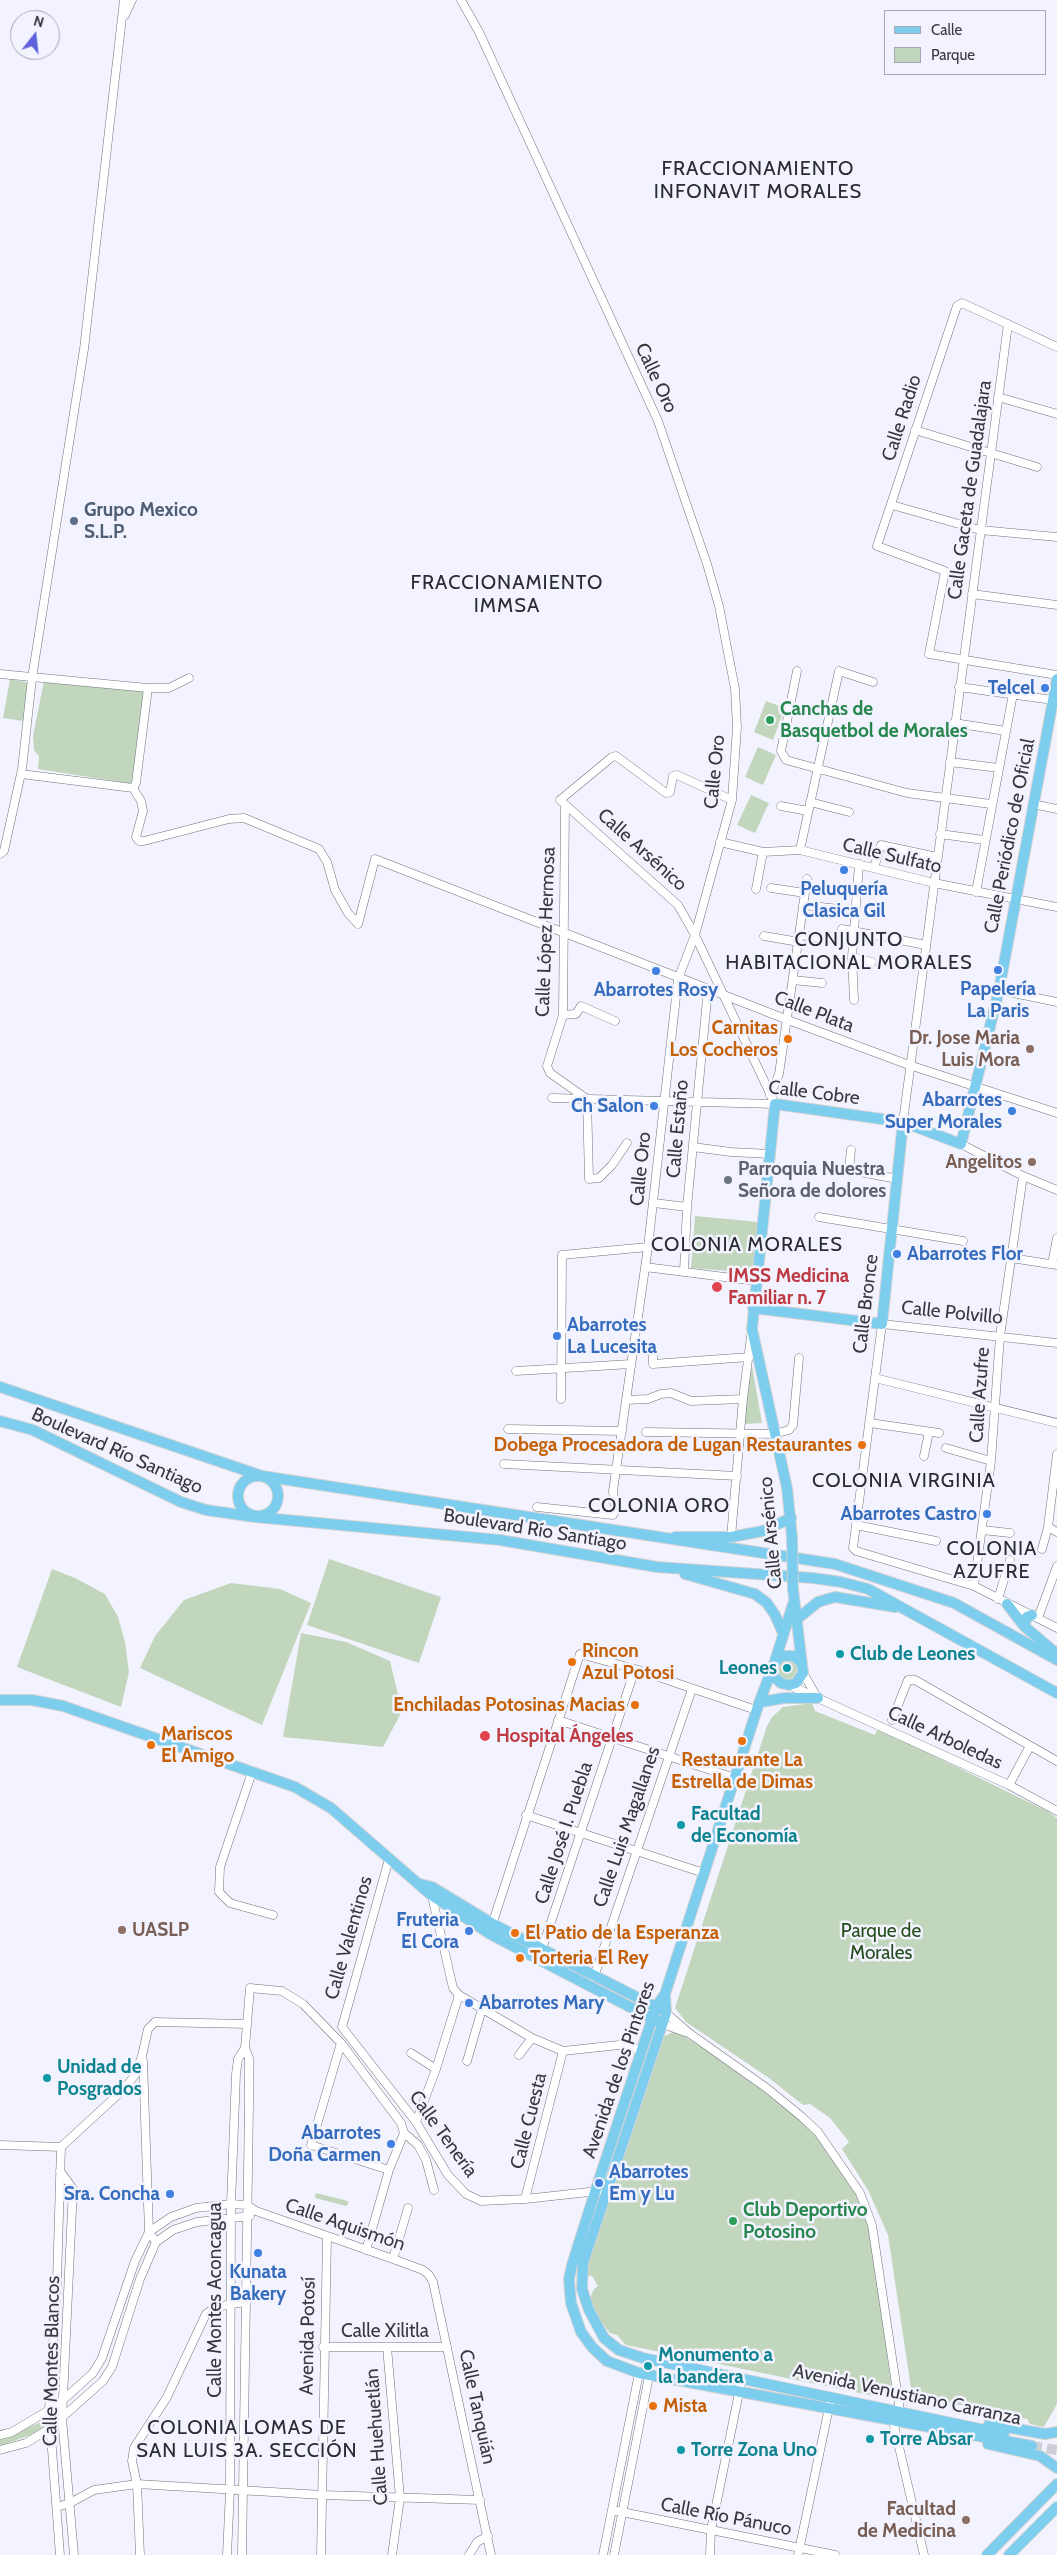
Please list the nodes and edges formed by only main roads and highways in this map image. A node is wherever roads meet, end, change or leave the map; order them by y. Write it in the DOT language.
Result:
graph roads {
  1 [pos="1057,679"];
  2 [pos="772,1100"];
  3 [pos="903,1122"];
  4 [pos="961,1144"];
  5 [pos="753,1308"];
  6 [pos="882,1324"];
  7 [pos="0,1387"];
  8 [pos="0,1421"];
  9 [pos="262,1476"];
  10 [pos="255,1517"];
  11 [pos="791,1518"];
  12 [pos="656,1538"];
  13 [pos="657,1567"];
  14 [pos="794,1600"];
  15 [pos="1003,1602"];
  16 [pos="904,1608"];
  17 [pos="1035,1617"];
  18 [pos="796,1619"];
  19 [pos="1024,1626"];
  20 [pos="783,1633"];
  21 [pos="1057,1654"];
  22 [pos="1057,1660"];
  23 [pos="800,1662"];
  24 [pos="773,1665"];
  25 [pos="787,1685"];
  26 [pos="1057,1693"];
  27 [pos="818,1698"];
  28 [pos="0,1700"];
  29 [pos="758,1705"];
  30 [pos="491,1929"];
  31 [pos="665,1994"];
  32 [pos="656,2007"];
  33 [pos="666,2013"];
  34 [pos="652,2018"];
  35 [pos="662,2024"];
  36 [pos="595,2192"];
  37 [pos="607,2192"];
  38 [pos="596,2325"];
  39 [pos="581,2332"];
  40 [pos="604,2338"];
  41 [pos="592,2347"];
  42 [pos="921,2415"];
  43 [pos="925,2426"];
  44 [pos="1057,2432"];
  45 [pos="1057,2468"];
  46 [pos="1057,2484"];
  47 [pos="1057,2507"];
  48 [pos="987,2555"];
  49 [pos="1009,2555"];
  1 -- 4 [label="main road, Calle Periódico de Oficial"];
  2 -- 3 [label="main road, Calle Cobre"];
  2 -- 5 [label="main road, Calle Arsénico"];
  3 -- 4 [label="main road, Calle Cobre"];
  3 -- 6 [label="main road, Calle Bronce"];
  5 -- 6 [label="main road, Calle Polvillo"];
  5 -- 11 [label="main road, Calle Arsénico"];
  7 -- 9 [label="main road, Boulevard Río Santiago"];
  8 -- 10 [label="main road, Boulevard Río Santiago"];
  9 -- 10 [label="main road"];
  9 -- 10 [label="main road"];
  9 -- 12 [label="main road, Boulevard Río Santiago"];
  10 -- 13 [label="main road, Boulevard Río Santiago"];
  11 -- 12 [label="main road"];
  11 -- 14 [label="main road, Calle Arsénico, bridge"];
  12 -- 22 [label="main road, Boulevard Río Santiago"];
  13 -- 16 [label="main road, Boulevard Río Santiago"];
  13 -- 20 [label="main road"];
  14 -- 18 [label="main road, Calle Arsénico"];
  14 -- 20 [label="main road, Calle Arsénico"];
  15 -- 19 [label="main road"];
  16 -- 18 [label="main road"];
  16 -- 26 [label="main road, Boulevard Río Santiago"];
  17 -- 19 [label="main road"];
  18 -- 23 [label="main road, Calle Arsénico"];
  19 -- 21 [label="main road"];
  20 -- 24 [label="main road, Calle Arsénico"];
  23 -- 24 [label="main road"];
  23 -- 25 [label="main road"];
  24 -- 25 [label="main road"];
  24 -- 29 [label="main road, Avenida de los Pintores"];
  25 -- 29 [label="main road"];
  27 -- 29 [label="main road"];
  28 -- 30 [label="main road"];
  29 -- 31 [label="main road, Avenida de los Pintores"];
  30 -- 32 [label="main road"];
  30 -- 34 [label="main road"];
  31 -- 32 [label="main road, Avenida de los Pintores"];
  31 -- 33 [label="main road"];
  32 -- 33 [label="main road"];
  32 -- 34 [label="main road, Avenida de los Pintores"];
  33 -- 35 [label="main road, Avenida de los Pintores"];
  34 -- 35 [label="main road"];
  34 -- 36 [label="main road, Avenida de los Pintores"];
  35 -- 37 [label="main road, Avenida de los Pintores"];
  36 -- 39 [label="main road, Avenida Venustiano Carranza"];
  37 -- 38 [label="main road, Avenida Venustiano Carranza"];
  38 -- 39 [label="main road"];
  38 -- 40 [label="main road, Avenida Venustiano Carranza"];
  39 -- 41 [label="main road, Avenida Venustiano Carranza"];
  40 -- 41 [label="main road"];
  40 -- 42 [label="main road, Avenida Venustiano Carranza"];
  41 -- 43 [label="main road, Avenida Venustiano Carranza"];
  42 -- 43 [label="main road, Avenida Venustiano Carranza"];
  42 -- 44 [label="main road"];
  43 -- 45 [label="main road"];
  46 -- 48 [label="main road"];
  47 -- 49 [label="main road"];
}
